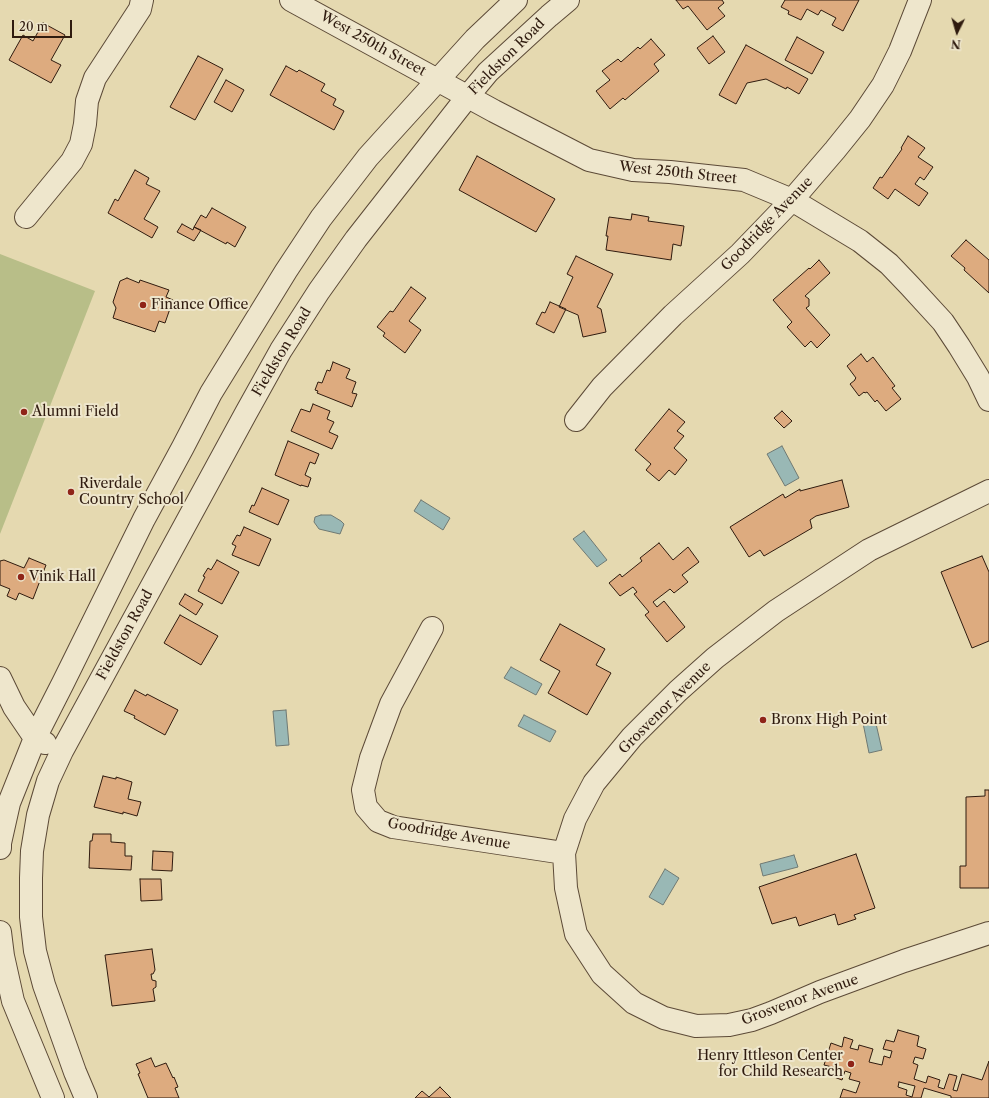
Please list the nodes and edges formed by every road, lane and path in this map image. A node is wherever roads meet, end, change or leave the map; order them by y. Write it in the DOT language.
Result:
graph roads {
  1 [pos="142,0"];
  2 [pos="291,0"];
  3 [pos="516,0"];
  4 [pos="568,0"];
  5 [pos="920,0"];
  6 [pos="438,80"];
  7 [pos="468,96"];
  8 [pos="792,200"];
  9 [pos="26,217"];
  10 [pos="989,400"];
  11 [pos="576,420"];
  12 [pos="989,491"];
  13 [pos="432,628"];
  14 [pos="0,678"];
  15 [pos="35,738"];
  16 [pos="62,751"];
  17 [pos="0,848"];
  18 [pos="564,853"];
  19 [pos="0,932"];
  20 [pos="989,933"];
  21 [pos="60,1030"];
  22 [pos="30,1042"];
  23 [pos="53,1098"];
  24 [pos="86,1098"];
  1 -- 9 [label="street"];
  2 -- 6 [label="street, West 250th Street"];
  3 -- 6 [label="street"];
  4 -- 7 [label="street, Fieldston Road"];
  5 -- 8 [label="street, Goodridge Avenue"];
  6 -- 7 [label="street, West 250th Street"];
  6 -- 15 [label="street"];
  7 -- 8 [label="street, West 250th Street"];
  7 -- 16 [label="street, Fieldston Road"];
  8 -- 10 [label="street, West 250th Street"];
  8 -- 11 [label="street, Goodridge Avenue"];
  12 -- 18 [label="street, Grosvenor Avenue"];
  13 -- 18 [label="street, Goodridge Avenue"];
  14 -- 15 [label="street"];
  15 -- 16 [label="street"];
  15 -- 17 [label="street"];
  16 -- 21 [label="street, Fieldston Road"];
  18 -- 20 [label="street, Grosvenor Avenue"];
  19 -- 22 [label="street"];
  21 -- 22 [label="street"];
  21 -- 24 [label="street, Fieldston Road"];
  22 -- 23 [label="street"];
}
